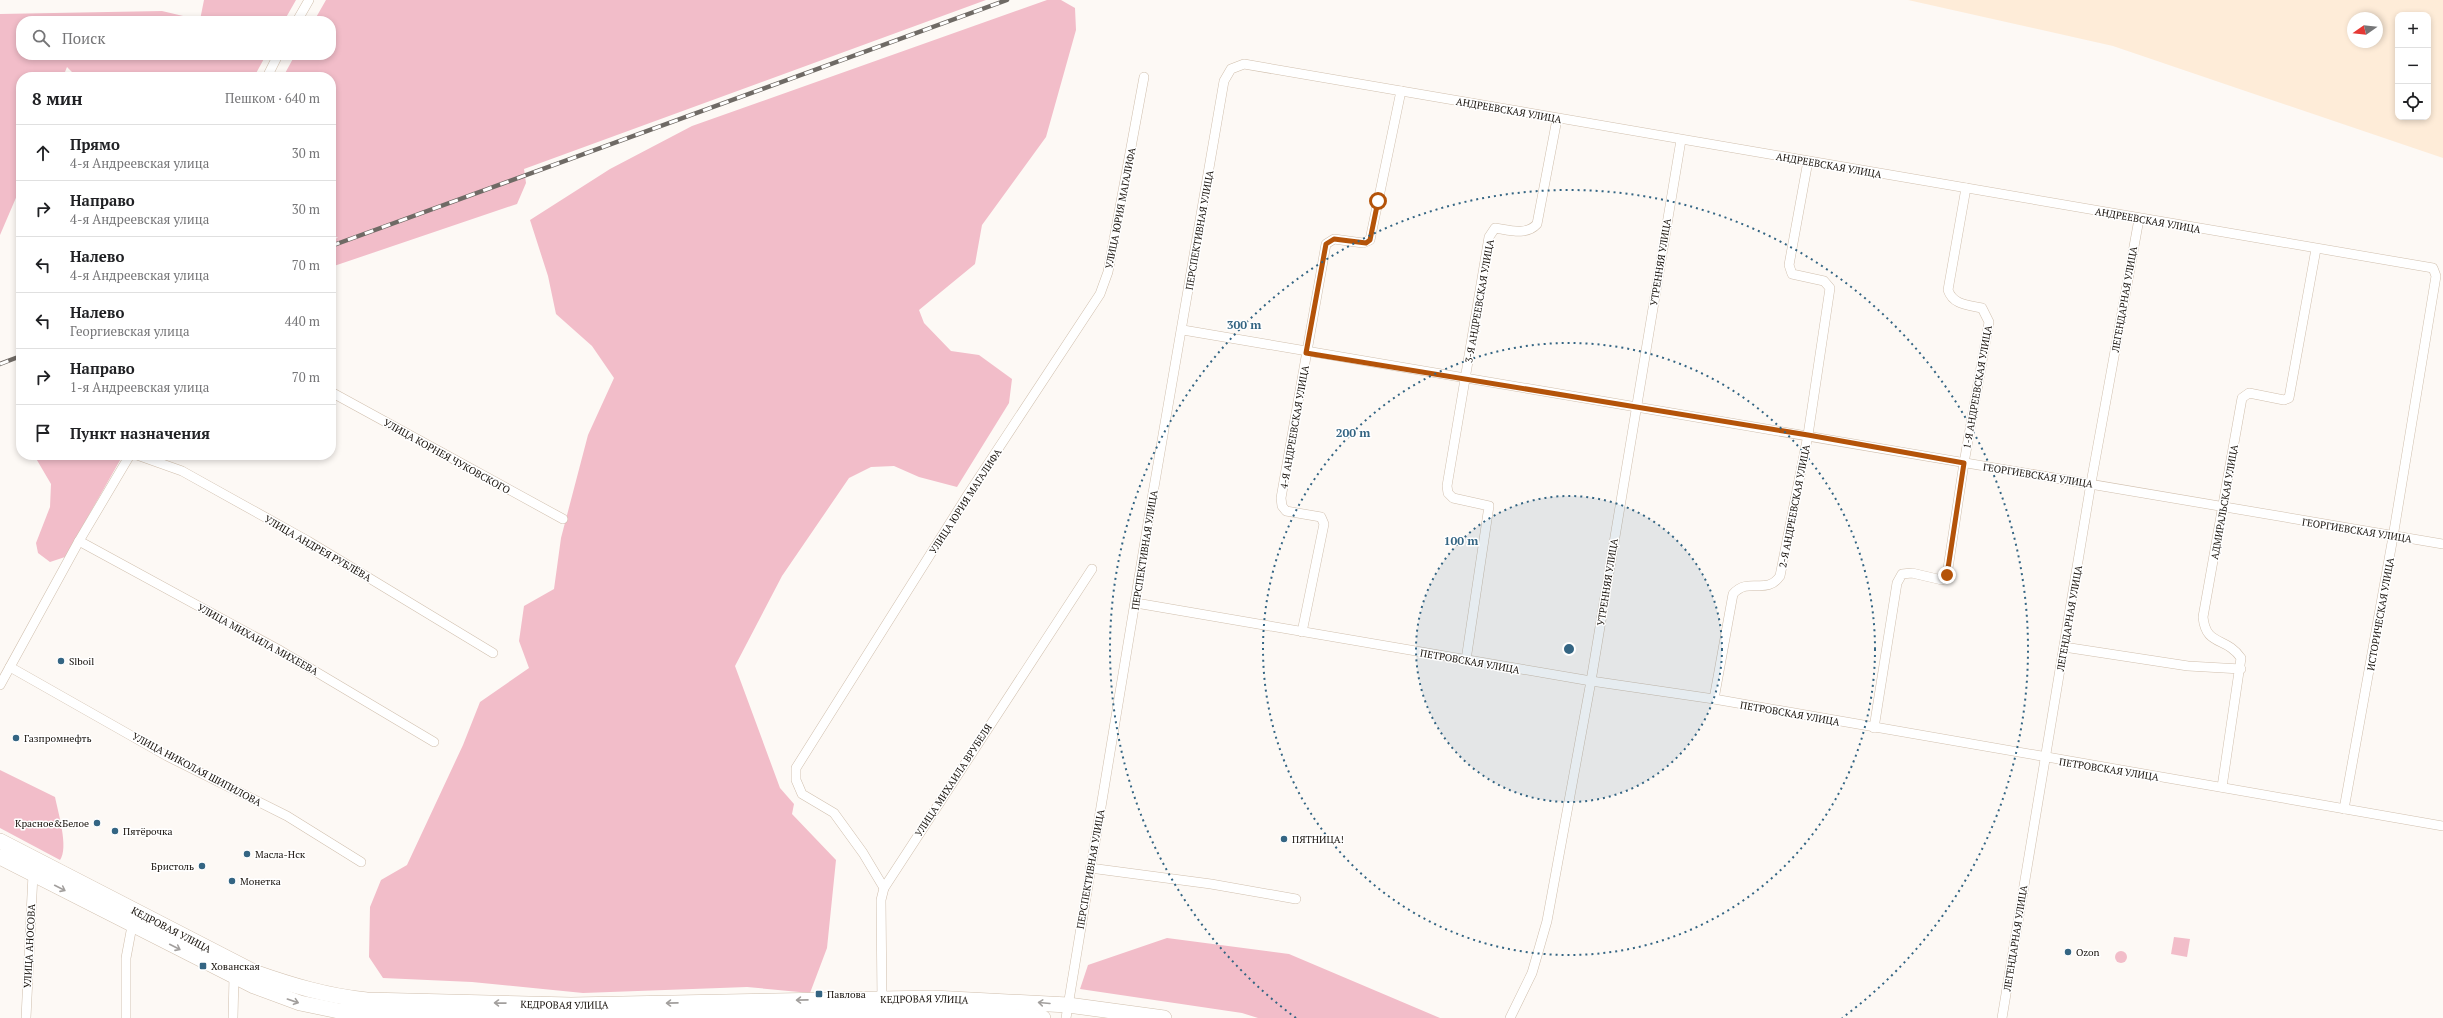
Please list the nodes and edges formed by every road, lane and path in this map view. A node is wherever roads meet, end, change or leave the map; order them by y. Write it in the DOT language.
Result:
graph roads {
  1 [pos="309,0"];
  2 [pos="300,16"];
  3 [pos="276,60"];
  4 [pos="270,72"];
  5 [pos="1144,77"];
  6 [pos="1224,81"];
  7 [pos="1400,91"];
  8 [pos="1557,119"];
  9 [pos="1681,140"];
  10 [pos="1808,161"];
  11 [pos="1966,188"];
  12 [pos="2139,219"];
  13 [pos="2316,249"];
  14 [pos="2436,276"];
  15 [pos="1183,330"];
  16 [pos="1306,353"];
  17 [pos="1466,380"];
  18 [pos="336,395"];
  19 [pos="1636,407"];
  20 [pos="1808,435"];
  21 [pos="127,460"];
  22 [pos="152,460"];
  23 [pos="1964,463"];
  24 [pos="2092,484"];
  25 [pos="2224,508"];
  26 [pos="563,519"];
  27 [pos="2394,537"];
  28 [pos="78,541"];
  29 [pos="2443,544"];
  30 [pos="1092,569"];
  31 [pos="1136,603"];
  32 [pos="1302,632"];
  33 [pos="2064,647"];
  34 [pos="493,653"];
  35 [pos="1466,660"];
  36 [pos="10,667"];
  37 [pos="2240,669"];
  38 [pos="1591,681"];
  39 [pos="0,685"];
  40 [pos="1714,699"];
  41 [pos="1874,728"];
  42 [pos="434,742"];
  43 [pos="2045,758"];
  44 [pos="2222,787"];
  45 [pos="2344,809"];
  46 [pos="2443,826"];
  47 [pos="0,841"];
  48 [pos="0,857"];
  49 [pos="361,862"];
  50 [pos="1090,868"];
  51 [pos="33,874"];
  52 [pos="884,888"];
  53 [pos="1296,899"];
  54 [pos="132,926"];
  55 [pos="234,976"];
  56 [pos="882,1005"];
  57 [pos="839,1010"];
  58 [pos="1067,1012"];
  59 [pos="339,1015"];
  60 [pos="1110,1015"];
  61 [pos="26,1018"];
  62 [pos="126,1018"];
  63 [pos="233,1018"];
  64 [pos="1043,1018"];
  65 [pos="1164,1018"];
  66 [pos="1510,1018"];
  67 [pos="2002,1018"];
  1 -- 2 [label="street"];
  3 -- 4 [label="street"];
  5 -- 52 [label="street, УЛИЦА ЮРИЯ МАГАЛИФА"];
  6 -- 7 [label="street, АНДРЕЕВСКАЯ УЛИЦА"];
  6 -- 15 [label="street, ПЕРСПЕКТИВНАЯ УЛИЦА"];
  7 -- 8 [label="street, АНДРЕЕВСКАЯ УЛИЦА"];
  7 -- 16 [label="street, 4-Я АНДРЕЕВСКАЯ УЛИЦА"];
  8 -- 9 [label="street, АНДРЕЕВСКАЯ УЛИЦА"];
  8 -- 17 [label="street, 3-Я АНДРЕЕВСКАЯ УЛИЦА"];
  9 -- 10 [label="street, АНДРЕЕВСКАЯ УЛИЦА"];
  9 -- 19 [label="street, УТРЕННЯЯ УЛИЦА"];
  10 -- 11 [label="street, АНДРЕЕВСКАЯ УЛИЦА"];
  10 -- 20 [label="street, 2-Я АНДРЕЕВСКАЯ УЛИЦА"];
  11 -- 12 [label="street, АНДРЕЕВСКАЯ УЛИЦА"];
  11 -- 23 [label="street, 1-Я АНДРЕЕВСКАЯ УЛИЦА"];
  12 -- 13 [label="street, АНДРЕЕВСКАЯ УЛИЦА"];
  12 -- 24 [label="street, ЛЕГЕНДАРНАЯ УЛИЦА"];
  13 -- 14 [label="street, АНДРЕЕВСКАЯ УЛИЦА"];
  13 -- 25 [label="street, АДМИРАЛЬСКАЯ УЛИЦА"];
  14 -- 27 [label="street, ИСТОРИЧЕСКАЯ УЛИЦА"];
  15 -- 16 [label="street, ГЕОРГИЕВСКАЯ УЛИЦА"];
  15 -- 31 [label="street, ПЕРСПЕКТИВНАЯ УЛИЦА"];
  16 -- 17 [label="street, ГЕОРГИЕВСКАЯ УЛИЦА"];
  16 -- 32 [label="street, 4-Я АНДРЕЕВСКАЯ УЛИЦА"];
  17 -- 19 [label="street, ГЕОРГИЕВСКАЯ УЛИЦА"];
  17 -- 35 [label="street, 3-Я АНДРЕЕВСКАЯ УЛИЦА"];
  18 -- 26 [label="street, УЛИЦА КОРНЕЯ ЧУКОВСКОГО"];
  19 -- 20 [label="street, ГЕОРГИЕВСКАЯ УЛИЦА"];
  19 -- 38 [label="street, УТРЕННЯЯ УЛИЦА"];
  20 -- 23 [label="street, ГЕОРГИЕВСКАЯ УЛИЦА"];
  20 -- 40 [label="street, 2-Я АНДРЕЕВСКАЯ УЛИЦА"];
  21 -- 28 [label="street"];
  22 -- 34 [label="street, УЛИЦА АНДРЕЯ РУБЛЁВА"];
  23 -- 24 [label="street, ГЕОРГИЕВСКАЯ УЛИЦА"];
  23 -- 41 [label="street, 1-Я АНДРЕЕВСКАЯ УЛИЦА"];
  24 -- 25 [label="street, ГЕОРГИЕВСКАЯ УЛИЦА"];
  24 -- 33 [label="street, ЛЕГЕНДАРНАЯ УЛИЦА"];
  25 -- 27 [label="street, ГЕОРГИЕВСКАЯ УЛИЦА"];
  25 -- 37 [label="street, АДМИРАЛЬСКАЯ УЛИЦА"];
  27 -- 29 [label="street, ГЕОРГИЕВСКАЯ УЛИЦА"];
  27 -- 45 [label="street, ИСТОРИЧЕСКАЯ УЛИЦА"];
  28 -- 36 [label="street"];
  28 -- 42 [label="street, УЛИЦА МИХАИЛА МИХЕЕВА"];
  30 -- 52 [label="street, УЛИЦА МИХАИЛА ВРУБЕЛЯ"];
  31 -- 32 [label="street, ПЕТРОВСКАЯ УЛИЦА"];
  31 -- 50 [label="street, ПЕРСПЕКТИВНАЯ УЛИЦА"];
  32 -- 35 [label="street, ПЕТРОВСКАЯ УЛИЦА"];
  33 -- 37 [label="street"];
  33 -- 43 [label="street, ЛЕГЕНДАРНАЯ УЛИЦА"];
  35 -- 38 [label="street, ПЕТРОВСКАЯ УЛИЦА"];
  36 -- 39 [label="street"];
  36 -- 49 [label="street, УЛИЦА НИКОЛАЯ ШИПИЛОВА"];
  37 -- 44 [label="street, АДМИРАЛЬСКАЯ УЛИЦА"];
  38 -- 40 [label="street, ПЕТРОВСКАЯ УЛИЦА"];
  38 -- 66 [label="street, УТРЕННЯЯ УЛИЦА"];
  40 -- 41 [label="street, ПЕТРОВСКАЯ УЛИЦА"];
  41 -- 43 [label="street, ПЕТРОВСКАЯ УЛИЦА"];
  43 -- 44 [label="street, ПЕТРОВСКАЯ УЛИЦА"];
  43 -- 67 [label="street, ЛЕГЕНДАРНАЯ УЛИЦА"];
  44 -- 45 [label="street, ПЕТРОВСКАЯ УЛИЦА"];
  45 -- 46 [label="street, ПЕТРОВСКАЯ УЛИЦА"];
  57 -- 47 [label="main road, КЕДРОВАЯ УЛИЦА, one-way"];
  48 -- 51 [label="main road, КЕДРОВАЯ УЛИЦА"];
  50 -- 53 [label="street"];
  50 -- 58 [label="street, ПЕРСПЕКТИВНАЯ УЛИЦА"];
  51 -- 54 [label="main road, КЕДРОВАЯ УЛИЦА, one-way"];
  51 -- 61 [label="street, УЛИЦА АНОСОВА"];
  52 -- 56 [label="street, УЛИЦА МИХАИЛА ВРУБЕЛЯ"];
  54 -- 55 [label="main road, КЕДРОВАЯ УЛИЦА, one-way"];
  54 -- 62 [label="street"];
  55 -- 59 [label="main road, КЕДРОВАЯ УЛИЦА, one-way"];
  55 -- 63 [label="street"];
  56 -- 57 [label="main road, КЕДРОВАЯ УЛИЦА"];
  58 -- 56 [label="main road, КЕДРОВАЯ УЛИЦА, one-way"];
  56 -- 64 [label="main road, КЕДРОВАЯ УЛИЦА"];
  57 -- 59 [label="main road, КЕДРОВАЯ УЛИЦА"];
  58 -- 60 [label="main road, КЕДРОВАЯ УЛИЦА"];
  60 -- 65 [label="main road, КЕДРОВАЯ УЛИЦА"];
}
